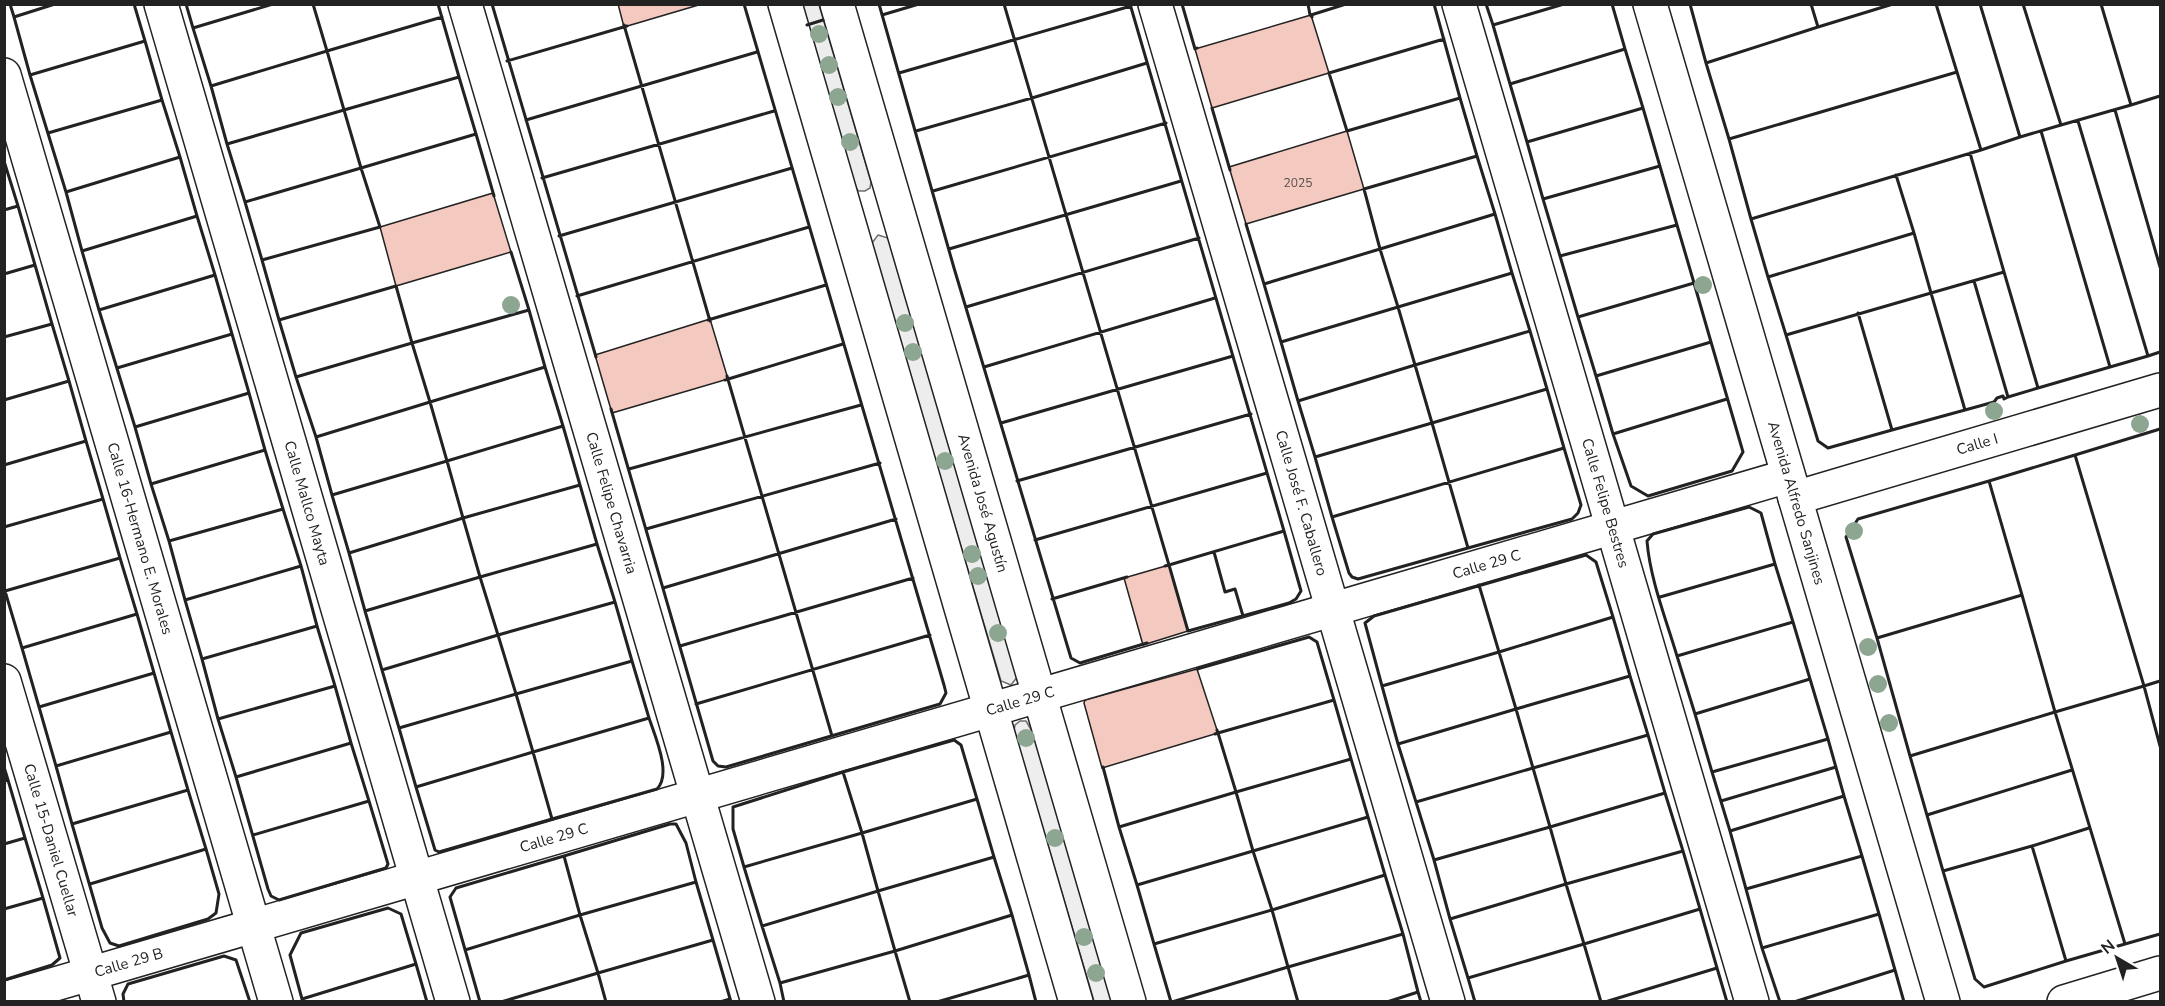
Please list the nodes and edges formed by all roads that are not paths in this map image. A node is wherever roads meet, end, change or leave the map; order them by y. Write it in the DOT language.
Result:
graph roads {
  1 [pos="161,4"];
  2 [pos="465,4"];
  3 [pos="784,4"];
  4 [pos="837,4"];
  5 [pos="1155,4"];
  6 [pos="1459,4"];
  7 [pos="1650,4"];
  8 [pos="4,75"];
  9 [pos="897,206"];
  10 [pos="848,220"];
  11 [pos="2160,390"];
  12 [pos="1792,487"];
  13 [pos="1613,527"];
  14 [pos="1332,609"];
  15 [pos="4,681"];
  16 [pos="1040,694"];
  17 [pos="991,710"];
  18 [pos="697,795"];
  19 [pos="416,879"];
  20 [pos="253,926"];
  21 [pos="2160,973"];
  22 [pos="95,987"];
  23 [pos="4,999"];
  24 [pos="276,1002"];
  25 [pos="453,1002"];
  26 [pos="758,1002"];
  27 [pos="1076,1002"];
  28 [pos="1129,1002"];
  29 [pos="1448,1002"];
  30 [pos="1752,1002"];
  31 [pos="1943,1002"];
  32 [pos="2064,1002"];
  1 -- 19 [label="street, Calle Mallco Mayta"];
  2 -- 18 [label="street, Calle Felipe Chavarria"];
  3 -- 10 [label="street"];
  4 -- 9 [label="street, Avenida José Agustín"];
  5 -- 14 [label="street, Calle José F. Caballero"];
  6 -- 13 [label="street, Calle Felipe Bestres"];
  7 -- 12 [label="street, Avenida Alfredo Sanjines"];
  8 -- 20 [label="street, Calle 16-Hermano E. Morales"];
  9 -- 10 [label="street"];
  9 -- 16 [label="street, Avenida José Agustín"];
  10 -- 17 [label="street"];
  11 -- 12 [label="street, Calle I"];
  12 -- 13 [label="street, Calle 29 C"];
  12 -- 31 [label="street, Avenida Alfredo Sanjines"];
  13 -- 14 [label="street, Calle 29 C"];
  13 -- 30 [label="street, Calle Felipe Bestres"];
  14 -- 16 [label="street, Calle 29 C"];
  14 -- 29 [label="street, Calle José F. Caballero"];
  15 -- 22 [label="street, Calle 15-Daniel Cuellar"];
  16 -- 17 [label="street, Calle 29 C"];
  16 -- 28 [label="street, Avenida José Agustín"];
  17 -- 18 [label="street, Calle 29 C"];
  17 -- 27 [label="street"];
  18 -- 19 [label="street, Calle 29 C"];
  18 -- 26 [label="street, Calle Felipe Chavarria"];
  19 -- 20 [label="street, Calle 29 C"];
  19 -- 25 [label="street, Calle Mallco Mayta"];
  20 -- 22 [label="street, Calle 29 B"];
  20 -- 24 [label="street, Calle 16-Hermano E. Morales"];
  21 -- 32 [label="street"];
  22 -- 23 [label="street, Calle 29 B"];
}
